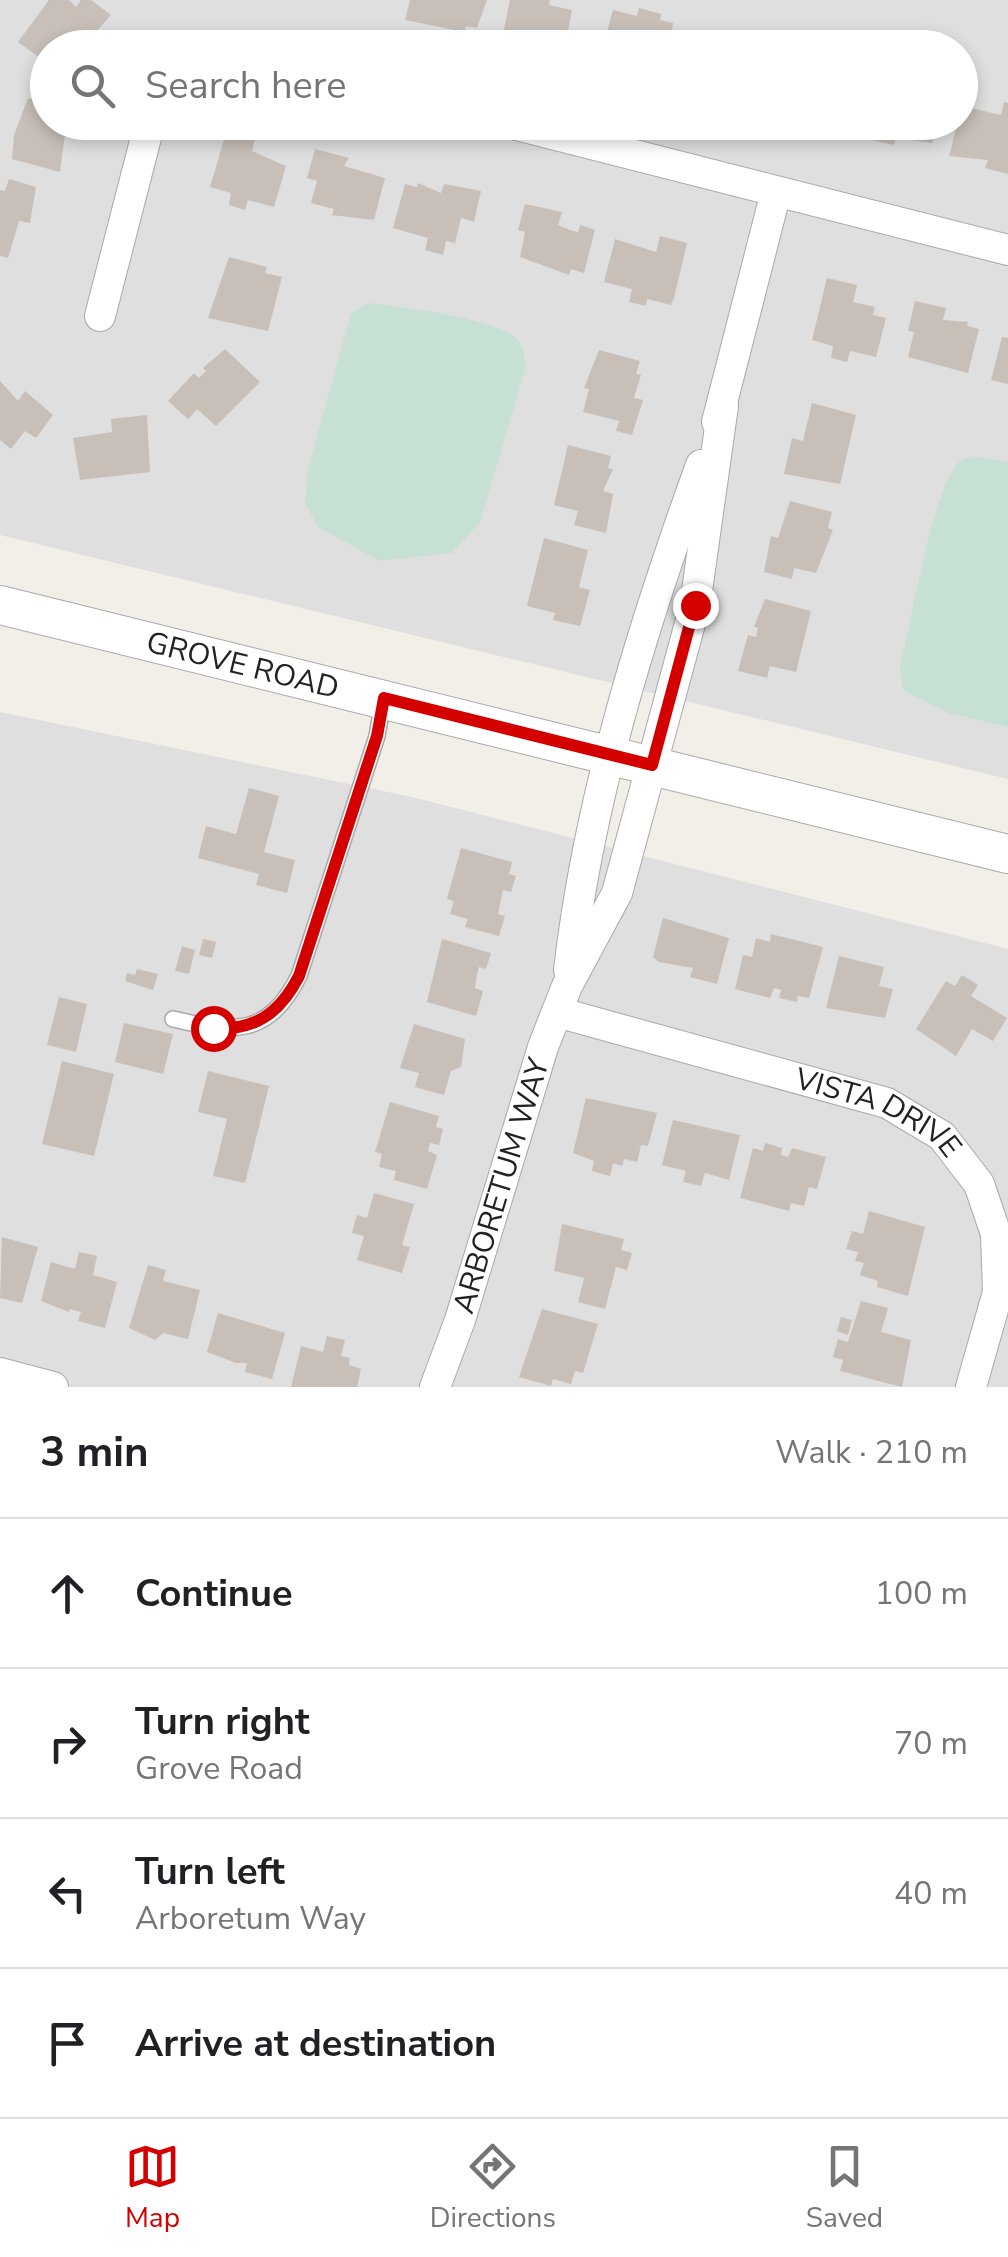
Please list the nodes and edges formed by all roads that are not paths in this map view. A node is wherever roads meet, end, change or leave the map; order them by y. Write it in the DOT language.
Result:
graph roads {
  1 [pos="145,140"];
  2 [pos="575,140"];
  3 [pos="776,192"];
  4 [pos="1008,250"];
  5 [pos="100,316"];
  6 [pos="723,406"];
  7 [pos="0,605"];
  8 [pos="384,698"];
  9 [pos="612,755"];
  10 [pos="652,765"];
  11 [pos="1008,854"];
  12 [pos="562,999"];
  13 [pos="174,1020"];
  14 [pos="0,1373"];
  15 [pos="54,1387"];
  16 [pos="435,1387"];
  17 [pos="971,1387"];
  1 -- 5 [label="street"];
  2 -- 3 [label="street"];
  3 -- 4 [label="street"];
  3 -- 6 [label="street, ARBORETUM WAY"];
  6 -- 9 [label="street, ARBORETUM WAY"];
  6 -- 10 [label="street, ARBORETUM WAY"];
  7 -- 8 [label="street, GROVE ROAD"];
  8 -- 9 [label="street, GROVE ROAD"];
  8 -- 13 [label="lane"];
  9 -- 10 [label="street, GROVE ROAD"];
  9 -- 12 [label="street, ARBORETUM WAY"];
  10 -- 11 [label="street, GROVE ROAD"];
  10 -- 12 [label="street, ARBORETUM WAY"];
  12 -- 16 [label="street, ARBORETUM WAY"];
  12 -- 17 [label="street, VISTA DRIVE"];
  14 -- 15 [label="street"];
}
